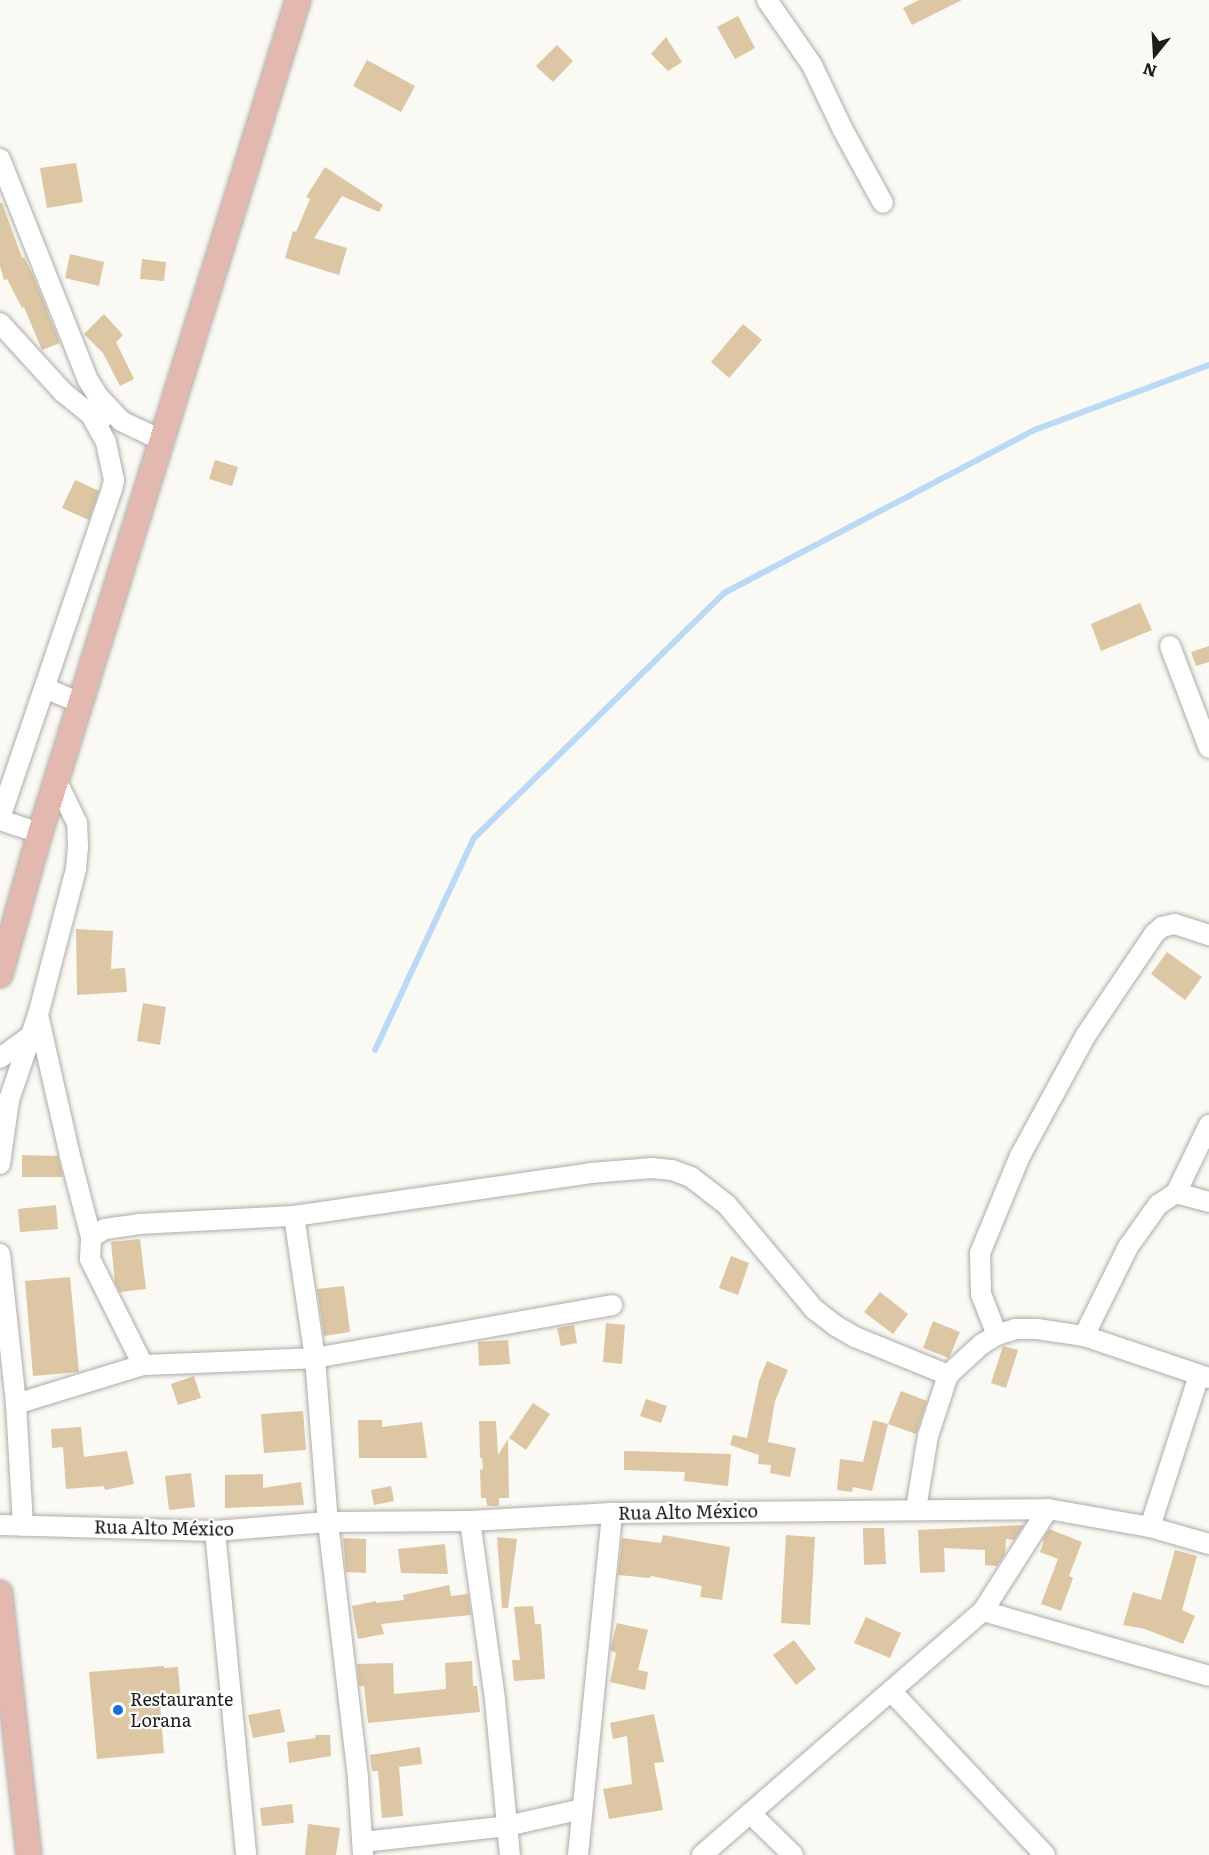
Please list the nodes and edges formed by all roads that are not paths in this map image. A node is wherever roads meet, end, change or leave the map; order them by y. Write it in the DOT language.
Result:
graph roads {
  1 [pos="298,0"];
  2 [pos="767,0"];
  3 [pos="0,159"];
  4 [pos="884,203"];
  5 [pos="0,323"];
  6 [pos="91,414"];
  7 [pos="121,421"];
  8 [pos="161,440"];
  9 [pos="1170,646"];
  10 [pos="45,688"];
  11 [pos="80,703"];
  12 [pos="1209,748"];
  13 [pos="56,780"];
  14 [pos="0,819"];
  15 [pos="39,833"];
  16 [pos="1209,935"];
  17 [pos="0,975"];
  18 [pos="38,1015"];
  19 [pos="30,1036"];
  20 [pos="0,1058"];
  21 [pos="1209,1125"];
  22 [pos="0,1164"];
  23 [pos="1176,1193"];
  24 [pos="1209,1202"];
  25 [pos="294,1216"];
  26 [pos="91,1237"];
  27 [pos="0,1254"];
  28 [pos="612,1305"];
  29 [pos="997,1335"];
  30 [pos="1084,1336"];
  31 [pos="315,1358"];
  32 [pos="143,1365"];
  33 [pos="948,1375"];
  34 [pos="1204,1376"];
  35 [pos="16,1404"];
  36 [pos="916,1509"];
  37 [pos="1048,1509"];
  38 [pos="612,1513"];
  39 [pos="470,1521"];
  40 [pos="328,1522"];
  41 [pos="0,1525"];
  42 [pos="23,1526"];
  43 [pos="1150,1527"];
  44 [pos="215,1532"];
  45 [pos="1209,1544"];
  46 [pos="0,1593"];
  47 [pos="983,1611"];
  48 [pos="1209,1676"];
  49 [pos="891,1691"];
  50 [pos="582,1809"];
  51 [pos="750,1813"];
  52 [pos="507,1826"];
  53 [pos="363,1848"];
  54 [pos="29,1855"];
  55 [pos="246,1855"];
  56 [pos="510,1855"];
  57 [pos="578,1855"];
  58 [pos="702,1855"];
  59 [pos="793,1855"];
  60 [pos="1045,1855"];
  1 -- 8 [label="main road"];
  2 -- 4 [label="street"];
  3 -- 7 [label="street"];
  5 -- 6 [label="street"];
  6 -- 7 [label="street"];
  6 -- 10 [label="street"];
  7 -- 8 [label="street"];
  8 -- 11 [label="main road"];
  9 -- 12 [label="street"];
  10 -- 11 [label="street"];
  10 -- 14 [label="street"];
  11 -- 13 [label="main road"];
  13 -- 15 [label="main road"];
  13 -- 18 [label="street"];
  14 -- 15 [label="street"];
  15 -- 17 [label="main road"];
  16 -- 29 [label="street"];
  18 -- 19 [label="street"];
  18 -- 26 [label="street"];
  19 -- 20 [label="street"];
  19 -- 22 [label="street"];
  21 -- 23 [label="street"];
  23 -- 24 [label="street"];
  23 -- 30 [label="street"];
  25 -- 26 [label="street"];
  25 -- 31 [label="street"];
  25 -- 33 [label="street"];
  26 -- 32 [label="street"];
  27 -- 35 [label="street"];
  28 -- 31 [label="street"];
  29 -- 30 [label="street"];
  29 -- 33 [label="street"];
  30 -- 34 [label="street"];
  31 -- 32 [label="street"];
  31 -- 40 [label="street"];
  32 -- 35 [label="street"];
  33 -- 36 [label="street"];
  34 -- 43 [label="street"];
  35 -- 42 [label="street"];
  36 -- 37 [label="street, Rua Alto México"];
  36 -- 38 [label="street, Rua Alto México"];
  37 -- 43 [label="street, Rua Alto México"];
  37 -- 47 [label="street"];
  38 -- 39 [label="street, Rua Alto México"];
  38 -- 50 [label="street"];
  39 -- 40 [label="street, Rua Alto México"];
  39 -- 52 [label="street"];
  40 -- 44 [label="street, Rua Alto México"];
  40 -- 53 [label="street"];
  41 -- 42 [label="street, Rua Alto México"];
  42 -- 44 [label="street, Rua Alto México"];
  43 -- 45 [label="street, Rua Alto México"];
  44 -- 55 [label="street"];
  46 -- 54 [label="main road"];
  47 -- 48 [label="street"];
  47 -- 49 [label="street"];
  49 -- 51 [label="street"];
  49 -- 60 [label="street"];
  50 -- 52 [label="street"];
  50 -- 57 [label="street"];
  51 -- 58 [label="street"];
  51 -- 59 [label="street"];
  52 -- 53 [label="street"];
  52 -- 56 [label="street"];
}
